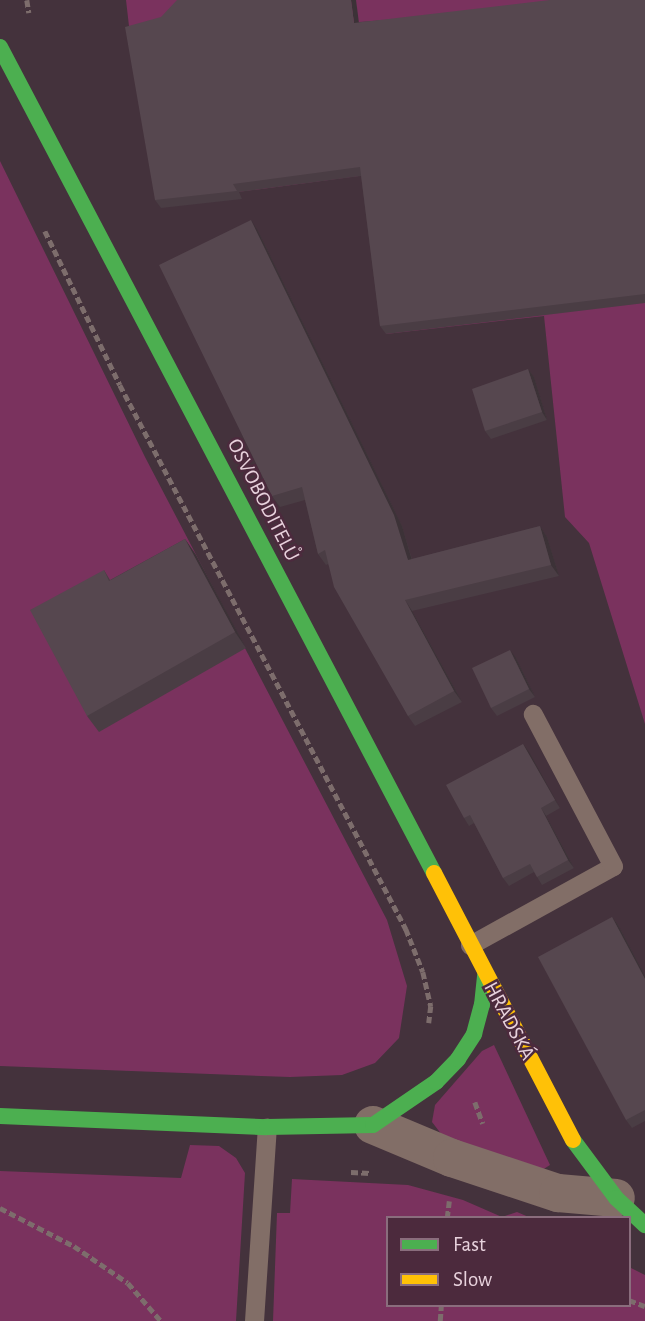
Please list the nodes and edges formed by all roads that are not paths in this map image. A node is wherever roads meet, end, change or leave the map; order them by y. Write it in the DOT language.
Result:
graph roads {
  1 [pos="0,47"];
  2 [pos="533,714"];
  3 [pos="470,945"];
  4 [pos="485,974"];
  5 [pos="0,1116"];
  6 [pos="373,1125"];
  7 [pos="267,1127"];
  8 [pos="616,1198"];
  9 [pos="645,1225"];
  10 [pos="254,1321"];
  1 -- 3 [label="street, OSVOBODITELŮ"];
  2 -- 3 [label="lane"];
  3 -- 4 [label="street, OSVOBODITELŮ"];
  4 -- 6 [label="street, HRADSKÁ"];
  4 -- 8 [label="street, HRADSKÁ"];
  5 -- 7 [label="street"];
  6 -- 7 [label="street"];
  6 -- 8 [label="street"];
  7 -- 10 [label="lane"];
  8 -- 9 [label="street, HRADSKÁ"];
}
